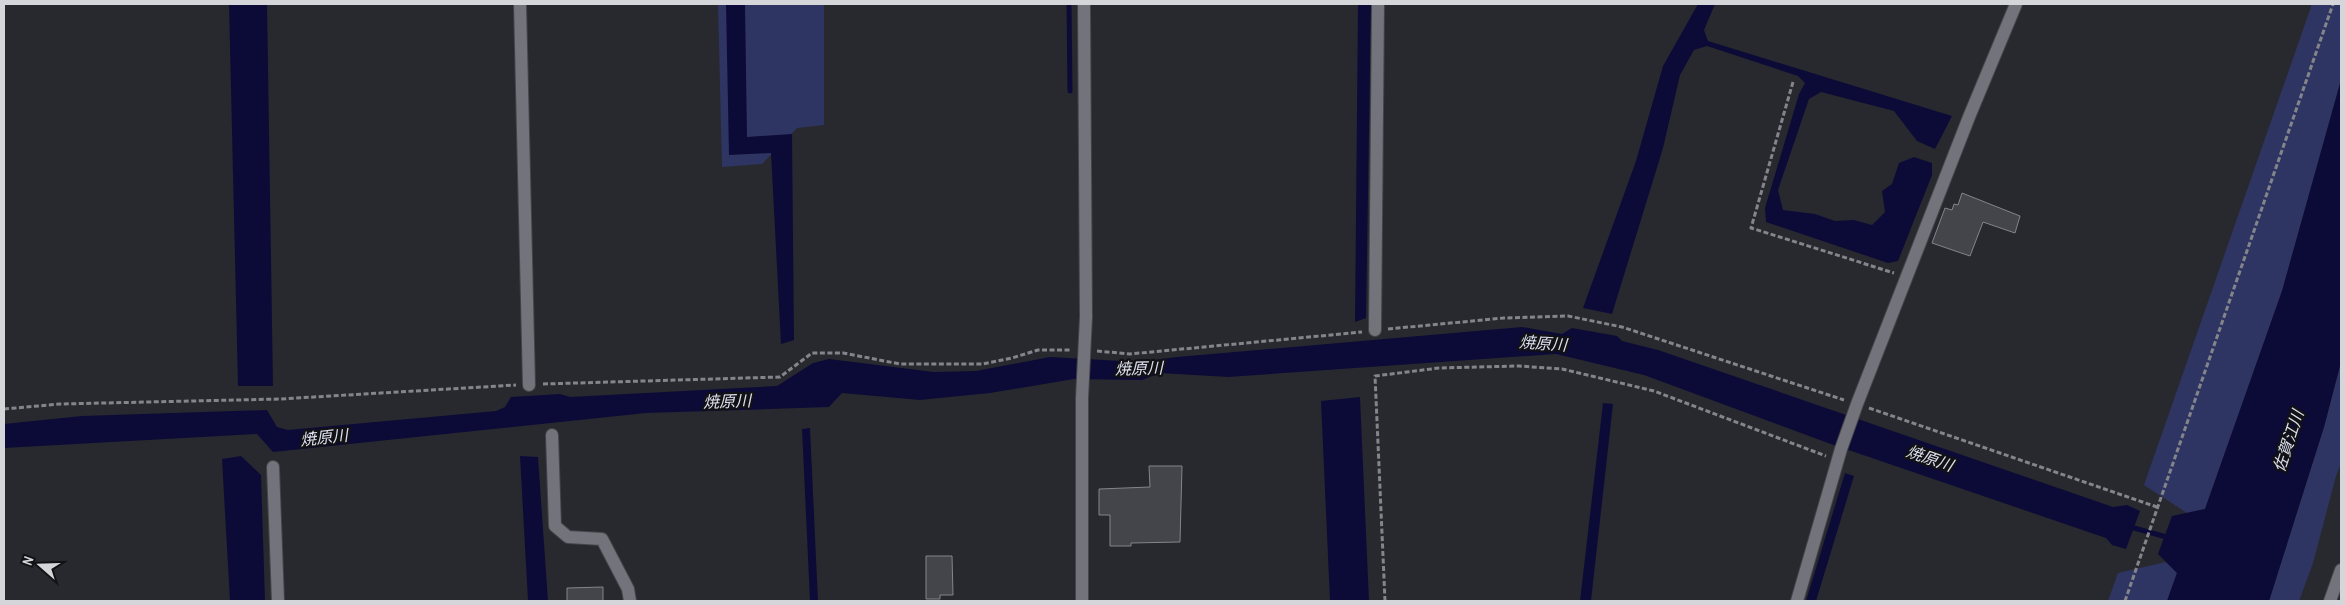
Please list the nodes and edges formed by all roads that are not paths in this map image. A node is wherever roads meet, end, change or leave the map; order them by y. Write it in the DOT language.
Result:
graph roads {
  1 [pos="520,4"];
  2 [pos="1084,4"];
  3 [pos="1378,4"];
  4 [pos="2016,4"];
  5 [pos="1375,330"];
  6 [pos="529,384"];
  7 [pos="552,435"];
  8 [pos="273,467"];
  9 [pos="2341,570"];
  10 [pos="278,601"];
  11 [pos="630,601"];
  12 [pos="1082,601"];
  13 [pos="1797,601"];
  14 [pos="2330,601"];
  1 -- 6 [label="street"];
  2 -- 12 [label="street"];
  3 -- 5 [label="street"];
  4 -- 13 [label="street"];
  7 -- 11 [label="street"];
  8 -- 10 [label="street"];
  9 -- 14 [label="street"];
}
